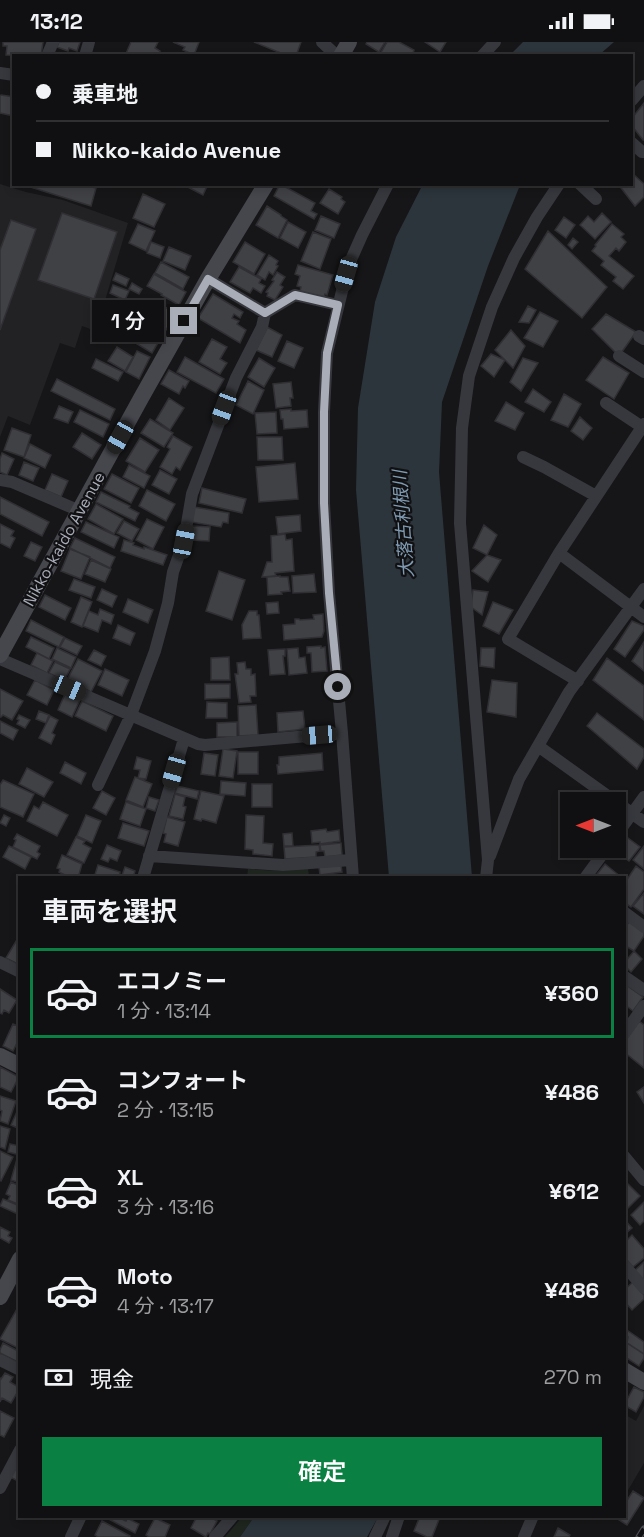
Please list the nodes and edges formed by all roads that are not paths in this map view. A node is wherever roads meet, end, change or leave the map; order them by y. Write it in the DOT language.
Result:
graph roads {
  1 [pos="322,42"];
  2 [pos="350,42"];
  3 [pos="495,42"];
  4 [pos="337,54"];
  5 [pos="341,54"];
  6 [pos="484,54"];
  7 [pos="644,86"];
  8 [pos="633,99"];
  9 [pos="265,186"];
  10 [pos="387,186"];
  11 [pos="558,186"];
  12 [pos="582,186"];
  13 [pos="596,199"];
  14 [pos="208,279"];
  15 [pos="338,305"];
  16 [pos="265,313"];
  17 [pos="619,356"];
  18 [pos="644,372"];
  19 [pos="606,403"];
  20 [pos="643,425"];
  21 [pos="523,457"];
  22 [pos="0,480"];
  23 [pos="596,496"];
  24 [pos="80,511"];
  25 [pos="559,553"];
  26 [pos="644,589"];
  27 [pos="631,607"];
  28 [pos="644,616"];
  29 [pos="0,657"];
  30 [pos="578,681"];
  31 [pos="131,715"];
  32 [pos="342,733"];
  33 [pos="184,739"];
  34 [pos="538,746"];
  35 [pos="98,784"];
  36 [pos="644,797"];
  37 [pos="632,814"];
  38 [pos="626,822"];
  39 [pos="644,822"];
  40 [pos="149,856"];
  41 [pos="600,858"];
  42 [pos="351,860"];
  43 [pos="488,860"];
  44 [pos="144,876"];
  45 [pos="352,876"];
  46 [pos="486,876"];
  47 [pos="586,876"];
  48 [pos="626,914"];
  49 [pos="644,927"];
  50 [pos="0,962"];
  51 [pos="18,971"];
  52 [pos="626,978"];
  53 [pos="644,990"];
  54 [pos="644,1006"];
  55 [pos="626,1031"];
  56 [pos="0,1056"];
  57 [pos="18,1065"];
  58 [pos="626,1158"];
  59 [pos="644,1180"];
  60 [pos="18,1263"];
  61 [pos="626,1267"];
  62 [pos="644,1288"];
  63 [pos="0,1297"];
  64 [pos="0,1360"];
  65 [pos="18,1369"];
  66 [pos="18,1454"];
  67 [pos="0,1488"];
  68 [pos="80,1518"];
  69 [pos="231,1518"];
  70 [pos="384,1518"];
  71 [pos="398,1518"];
  72 [pos="532,1518"];
  73 [pos="71,1537"];
  74 [pos="215,1537"];
  75 [pos="375,1537"];
  76 [pos="392,1537"];
  77 [pos="524,1537"];
  1 -- 4 [label="street"];
  2 -- 5 [label="main road"];
  3 -- 6 [label="street"];
  7 -- 8 [label="street"];
  9 -- 14 [label="main road, Nikko-kaido Avenue"];
  10 -- 15 [label="street"];
  11 -- 43 [label="street"];
  12 -- 13 [label="street"];
  14 -- 16 [label="street"];
  14 -- 24 [label="main road, Nikko-kaido Avenue"];
  15 -- 16 [label="street"];
  15 -- 32 [label="street"];
  16 -- 31 [label="street"];
  17 -- 18 [label="street"];
  19 -- 20 [label="street"];
  20 -- 23 [label="street"];
  21 -- 23 [label="street"];
  22 -- 24 [label="street"];
  23 -- 25 [label="street"];
  24 -- 29 [label="main road, Nikko-kaido Avenue"];
  25 -- 27 [label="street"];
  25 -- 30 [label="street"];
  26 -- 27 [label="street"];
  27 -- 28 [label="street"];
  27 -- 30 [label="street"];
  29 -- 31 [label="street"];
  30 -- 34 [label="street"];
  31 -- 33 [label="street"];
  31 -- 35 [label="street"];
  32 -- 33 [label="street"];
  32 -- 42 [label="street"];
  33 -- 40 [label="street"];
  34 -- 37 [label="street"];
  34 -- 43 [label="street"];
  36 -- 37 [label="street"];
  37 -- 38 [label="street"];
  37 -- 39 [label="street"];
  40 -- 42 [label="street"];
  40 -- 44 [label="street"];
  41 -- 47 [label="street"];
  42 -- 45 [label="street"];
  43 -- 46 [label="street"];
  48 -- 49 [label="street"];
  50 -- 51 [label="street"];
  52 -- 53 [label="street"];
  54 -- 55 [label="street"];
  56 -- 57 [label="main road"];
  58 -- 59 [label="street"];
  60 -- 63 [label="main road"];
  61 -- 62 [label="street"];
  64 -- 65 [label="street"];
  66 -- 67 [label="street"];
  68 -- 73 [label="street"];
  69 -- 74 [label="street"];
  70 -- 75 [label="street"];
  71 -- 76 [label="street"];
  72 -- 77 [label="street"];
}
